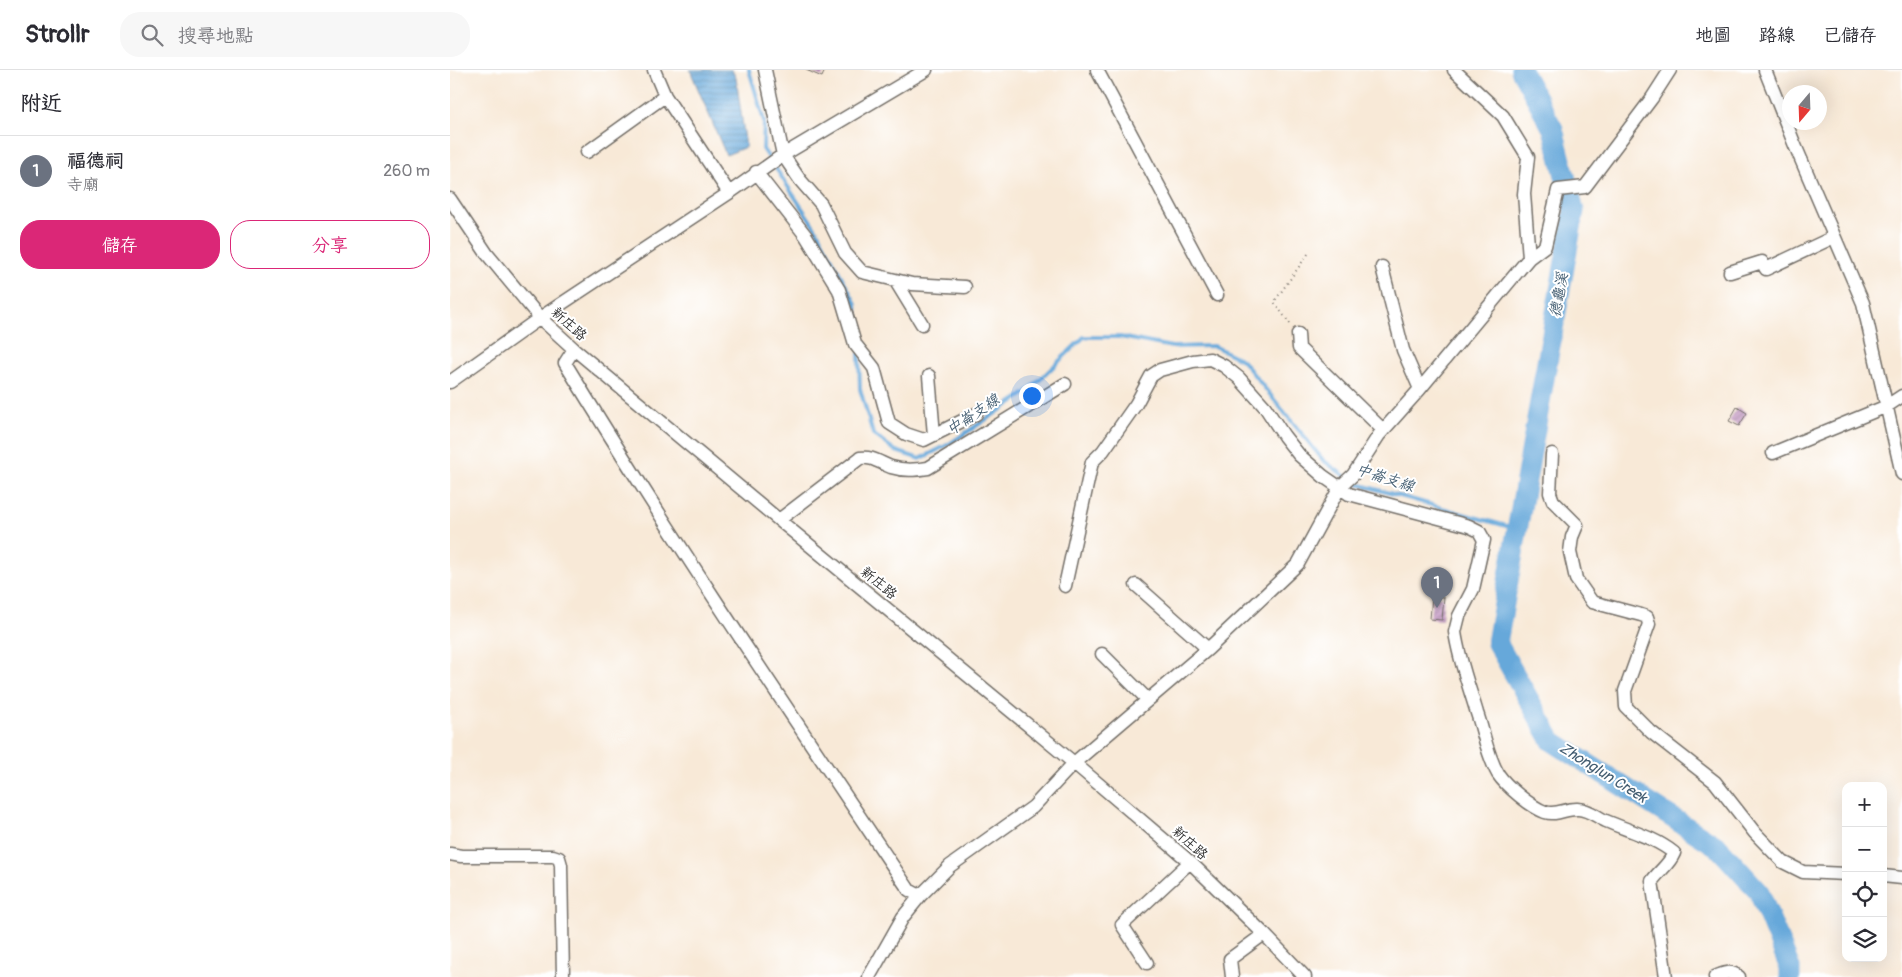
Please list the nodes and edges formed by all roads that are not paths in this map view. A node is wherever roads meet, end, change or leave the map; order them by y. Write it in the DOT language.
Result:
graph roads {
  1 [pos="654,70"];
  2 [pos="765,70"];
  3 [pos="926,70"];
  4 [pos="1097,70"];
  5 [pos="1454,70"];
  6 [pos="1670,70"];
  7 [pos="1764,70"];
  8 [pos="665,96"];
  9 [pos="587,152"];
  10 [pos="783,155"];
  11 [pos="756,172"];
  12 [pos="729,193"];
  13 [pos="450,200"];
  14 [pos="1834,237"];
  15 [pos="1528,258"];
  16 [pos="1382,268"];
  17 [pos="1730,272"];
  18 [pos="896,280"];
  19 [pos="965,287"];
  20 [pos="1217,295"];
  21 [pos="540,318"];
  22 [pos="922,324"];
  23 [pos="1298,334"];
  24 [pos="574,348"];
  25 [pos="929,376"];
  26 [pos="450,382"];
  27 [pos="1065,384"];
  28 [pos="1420,389"];
  29 [pos="1902,396"];
  30 [pos="1887,406"];
  31 [pos="976,414"];
  32 [pos="1383,430"];
  33 [pos="934,435"];
  34 [pos="1773,453"];
  35 [pos="1552,454"];
  36 [pos="1902,474"];
  37 [pos="1340,487"];
  38 [pos="779,520"];
  39 [pos="1136,585"];
  40 [pos="1065,586"];
  41 [pos="1208,649"];
  42 [pos="1102,654"];
  43 [pos="1148,700"];
  44 [pos="1074,763"];
  45 [pos="450,854"];
  46 [pos="1190,862"];
  47 [pos="1842,874"];
  48 [pos="1887,876"];
  49 [pos="1902,878"];
  50 [pos="920,896"];
  51 [pos="1264,934"];
  52 [pos="1147,963"];
  53 [pos="563,977"];
  54 [pos="869,977"];
  55 [pos="1232,977"];
  56 [pos="1305,977"];
  57 [pos="1666,977"];
  58 [pos="1715,977"];
  59 [pos="1739,977"];
  1 -- 8 [label="street"];
  2 -- 10 [label="street"];
  3 -- 10 [label="street"];
  4 -- 20 [label="street"];
  5 -- 15 [label="street"];
  6 -- 15 [label="street"];
  7 -- 14 [label="street"];
  8 -- 9 [label="street"];
  8 -- 12 [label="street"];
  10 -- 11 [label="street"];
  10 -- 18 [label="street"];
  11 -- 12 [label="street"];
  11 -- 33 [label="street"];
  12 -- 21 [label="street"];
  13 -- 21 [label="street, 新庄路"];
  14 -- 17 [label="street"];
  14 -- 30 [label="street"];
  15 -- 28 [label="street"];
  16 -- 28 [label="street"];
  18 -- 19 [label="street"];
  18 -- 22 [label="street"];
  21 -- 24 [label="street, 新庄路"];
  21 -- 26 [label="street"];
  23 -- 32 [label="street"];
  24 -- 38 [label="street, 新庄路"];
  24 -- 50 [label="street"];
  25 -- 33 [label="street"];
  27 -- 38 [label="street"];
  28 -- 32 [label="street"];
  29 -- 30 [label="street"];
  30 -- 34 [label="street"];
  30 -- 36 [label="street"];
  31 -- 33 [label="street"];
  32 -- 37 [label="street"];
  35 -- 47 [label="street"];
  37 -- 40 [label="street"];
  37 -- 41 [label="street"];
  37 -- 57 [label="street"];
  38 -- 44 [label="street, 新庄路"];
  39 -- 41 [label="street"];
  41 -- 43 [label="street"];
  42 -- 43 [label="street"];
  43 -- 44 [label="street"];
  44 -- 46 [label="street, 新庄路"];
  44 -- 50 [label="street"];
  45 -- 53 [label="street"];
  46 -- 51 [label="street, 新庄路"];
  46 -- 52 [label="street"];
  48 -- 49 [label="street"];
  50 -- 54 [label="street"];
  51 -- 55 [label="street"];
  51 -- 56 [label="street, 新庄路"];
  58 -- 59 [label="street"];
}
